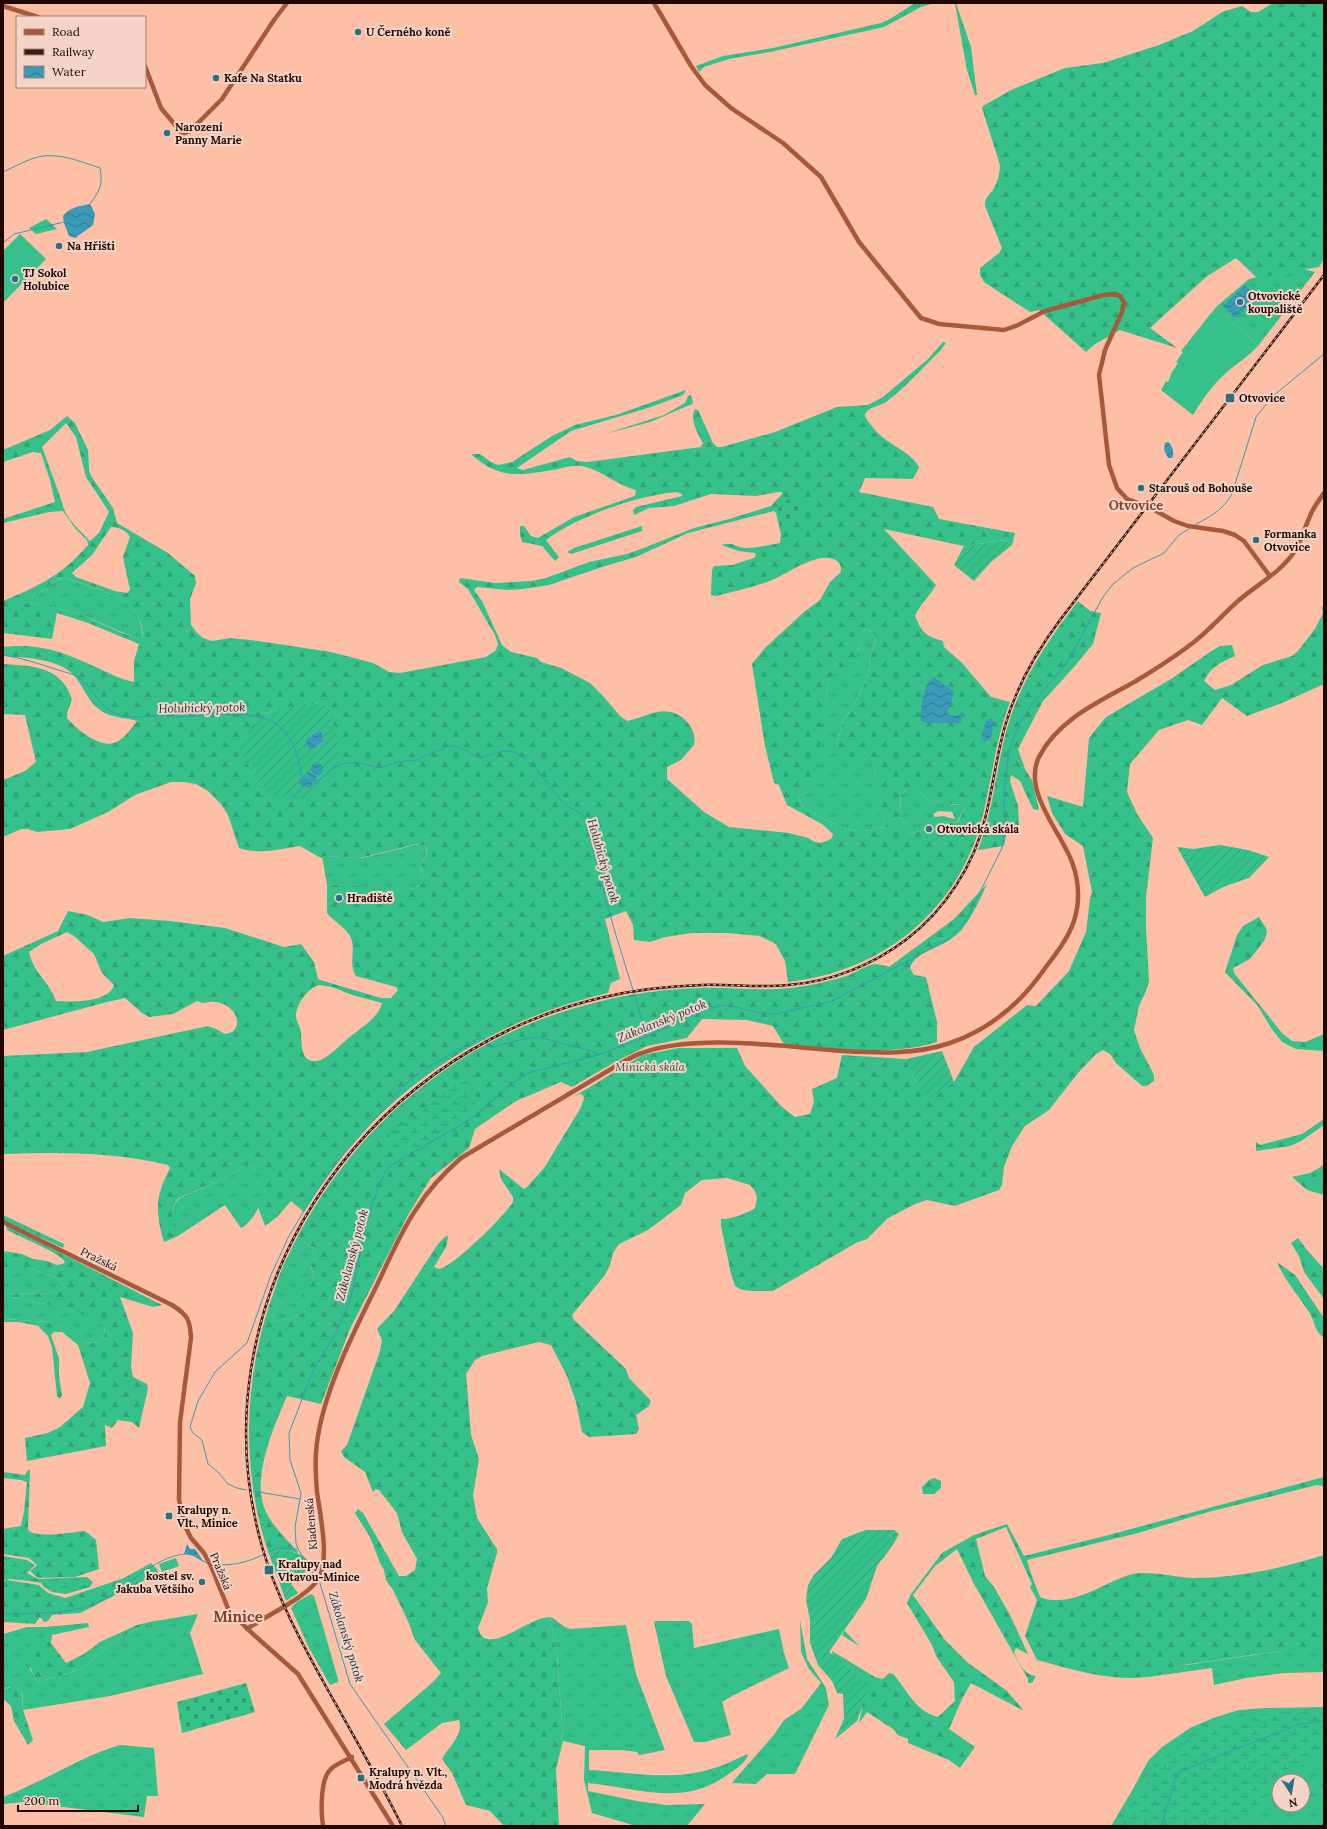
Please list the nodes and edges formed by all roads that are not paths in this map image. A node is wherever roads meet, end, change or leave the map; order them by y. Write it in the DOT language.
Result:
graph roads {
  1 [pos="287,3"];
  2 [pos="654,3"];
  3 [pos="3,6"];
  4 [pos="35,16"];
  5 [pos="146,69"];
  6 [pos="1324,493"];
  7 [pos="1269,575"];
  8 [pos="3,1222"];
  9 [pos="247,1629"];
  10 [pos="352,1757"];
  11 [pos="392,1824"];
  12 [pos="323,1826"];
  1 -- 5 [label="main road"];
  2 -- 7 [label="main road"];
  3 -- 4 [label="main road"];
  6 -- 7 [label="main road, Kladenská"];
  7 -- 9 [label="main road, Kladenská"];
  8 -- 9 [label="main road, Pražská"];
  9 -- 10 [label="main road, Pražská"];
  10 -- 11 [label="main road, Pražská"];
  10 -- 12 [label="main road"];
}
